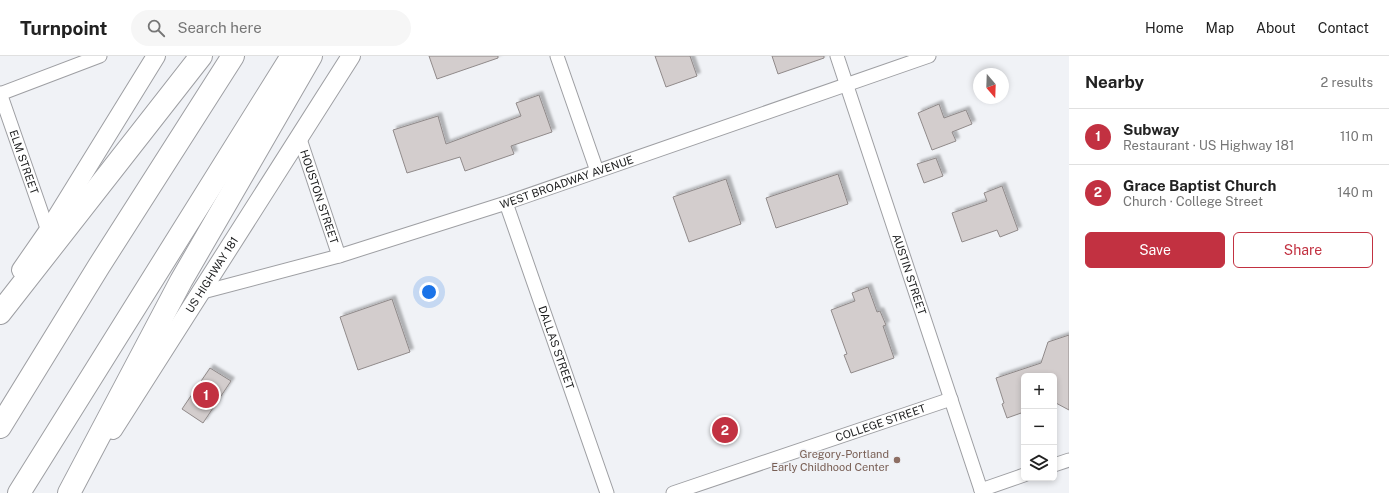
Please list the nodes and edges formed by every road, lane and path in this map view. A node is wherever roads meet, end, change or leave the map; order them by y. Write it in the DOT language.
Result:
graph roads {
  1 [pos="100,56"];
  2 [pos="156,56"];
  3 [pos="201,56"];
  4 [pos="233,56"];
  5 [pos="292,56"];
  6 [pos="311,56"];
  7 [pos="351,56"];
  8 [pos="557,56"];
  9 [pos="837,56"];
  10 [pos="929,56"];
  11 [pos="846,84"];
  12 [pos="0,93"];
  13 [pos="299,136"];
  14 [pos="597,171"];
  15 [pos="506,203"];
  16 [pos="48,231"];
  17 [pos="339,256"];
  18 [pos="199,293"];
  19 [pos="0,302"];
  20 [pos="0,313"];
  21 [pos="951,399"];
  22 [pos="0,427"];
  23 [pos="1069,460"];
  24 [pos="1057,464"];
  25 [pos="1021,476"];
  26 [pos="982,492"];
  27 [pos="19,493"];
  28 [pos="69,493"];
  29 [pos="73,493"];
  30 [pos="607,493"];
  31 [pos="673,493"];
  1 -- 12 [label="street"];
  2 -- 16 [label="main road"];
  3 -- 20 [label="highway"];
  4 -- 22 [label="highway"];
  5 -- 27 [label="highway"];
  6 -- 28 [label="highway"];
  7 -- 13 [label="main road, US HIGHWAY 181"];
  8 -- 14 [label="street"];
  9 -- 11 [label="street, AUSTIN STREET"];
  10 -- 11 [label="street, WEST BROADWAY AVENUE"];
  11 -- 14 [label="street, WEST BROADWAY AVENUE"];
  11 -- 21 [label="street, AUSTIN STREET"];
  12 -- 16 [label="street, ELM STREET"];
  13 -- 17 [label="street, HOUSTON STREET"];
  13 -- 18 [label="main road, US HIGHWAY 181"];
  14 -- 15 [label="street, WEST BROADWAY AVENUE"];
  15 -- 17 [label="street, WEST BROADWAY AVENUE"];
  15 -- 30 [label="street, DALLAS STREET"];
  16 -- 19 [label="main road"];
  17 -- 18 [label="street, WEST BROADWAY AVENUE"];
  18 -- 29 [label="main road, US HIGHWAY 181"];
  21 -- 26 [label="street, AUSTIN STREET"];
  21 -- 31 [label="street, COLLEGE STREET"];
  23 -- 24 [label="street"];
  25 -- 26 [label="street"];
}
